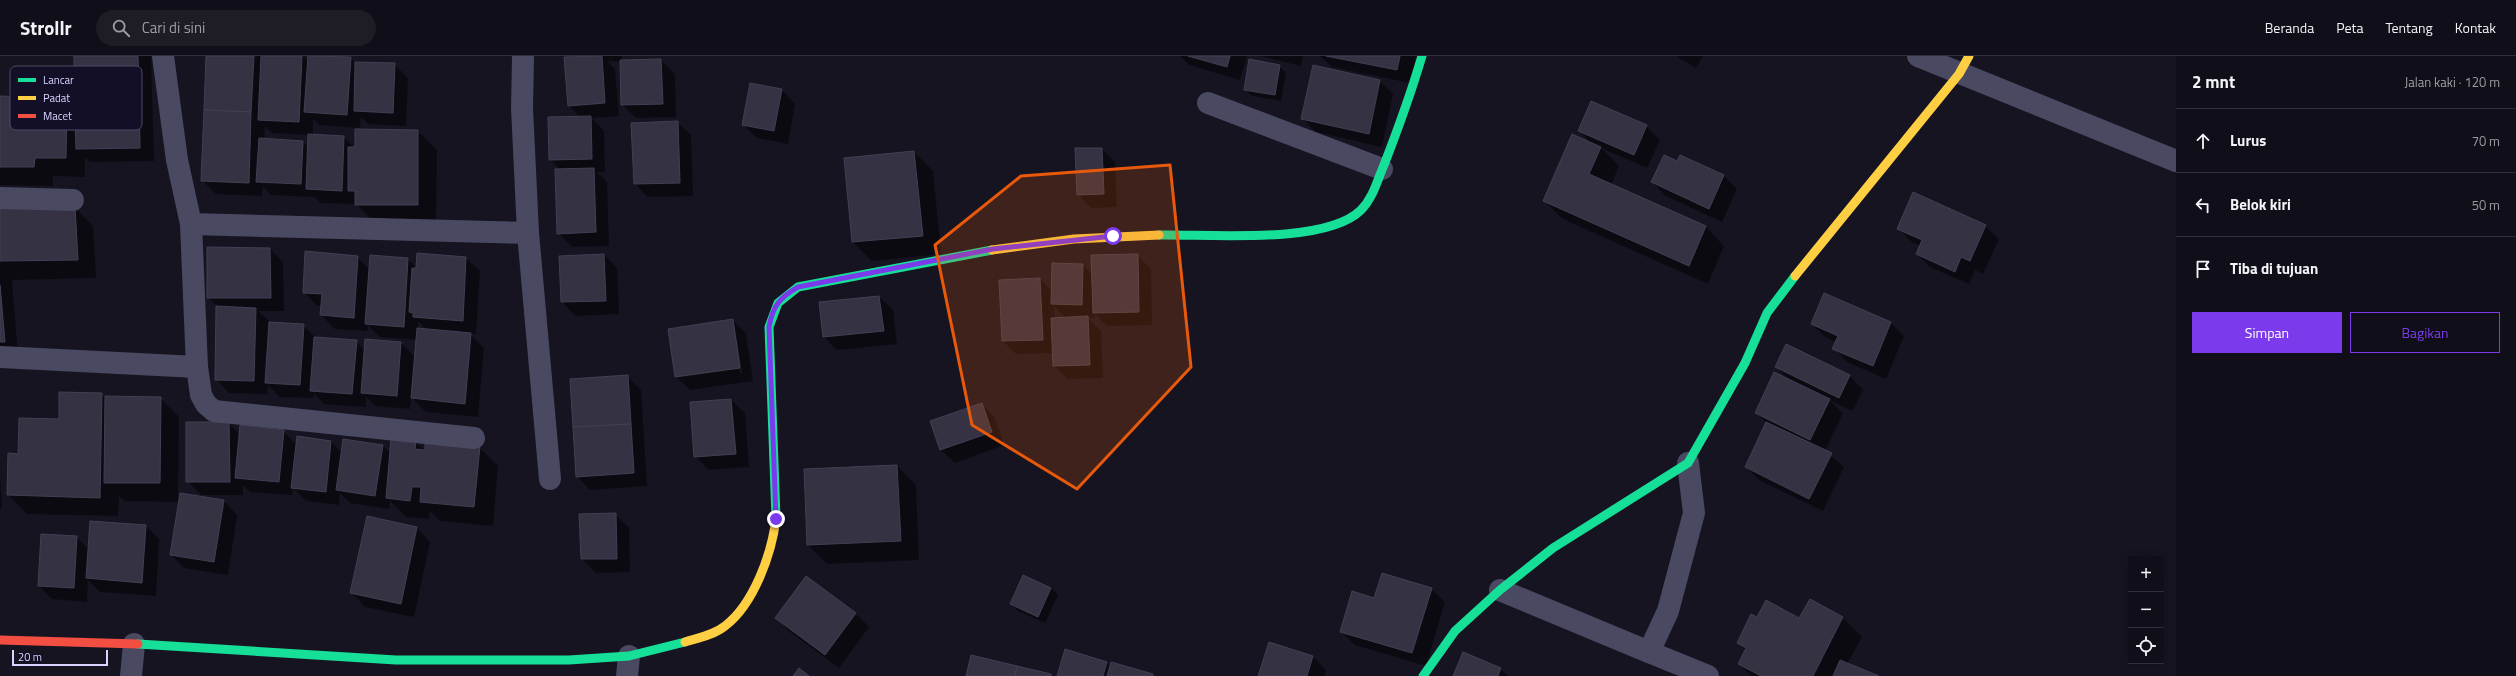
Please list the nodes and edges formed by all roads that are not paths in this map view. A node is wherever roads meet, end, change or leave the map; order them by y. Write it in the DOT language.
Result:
graph roads {
  1 [pos="163,56"];
  2 [pos="523,56"];
  3 [pos="1422,56"];
  4 [pos="1918,56"];
  5 [pos="1964,65"];
  6 [pos="1208,103"];
  7 [pos="2176,161"];
  8 [pos="1382,169"];
  9 [pos="0,198"];
  10 [pos="73,200"];
  11 [pos="191,224"];
  12 [pos="528,234"];
  13 [pos="0,357"];
  14 [pos="197,367"];
  15 [pos="474,438"];
  16 [pos="1688,463"];
  17 [pos="550,479"];
  18 [pos="1500,590"];
  19 [pos="0,640"];
  20 [pos="134,644"];
  21 [pos="1649,652"];
  22 [pos="628,666"];
  23 [pos="131,676"];
  24 [pos="1423,676"];
  25 [pos="1708,676"];
  1 -- 11 [label="street"];
  2 -- 12 [label="street"];
  3 -- 8 [label="street"];
  4 -- 5 [label="street"];
  5 -- 7 [label="street"];
  5 -- 16 [label="street"];
  6 -- 8 [label="street"];
  8 -- 22 [label="street"];
  9 -- 10 [label="street"];
  11 -- 12 [label="street"];
  11 -- 14 [label="street"];
  12 -- 17 [label="street"];
  13 -- 14 [label="street"];
  14 -- 15 [label="street"];
  16 -- 18 [label="street"];
  16 -- 21 [label="street"];
  18 -- 21 [label="street"];
  18 -- 24 [label="street"];
  19 -- 20 [label="street"];
  20 -- 22 [label="street"];
  20 -- 23 [label="street"];
  21 -- 25 [label="street"];
}
